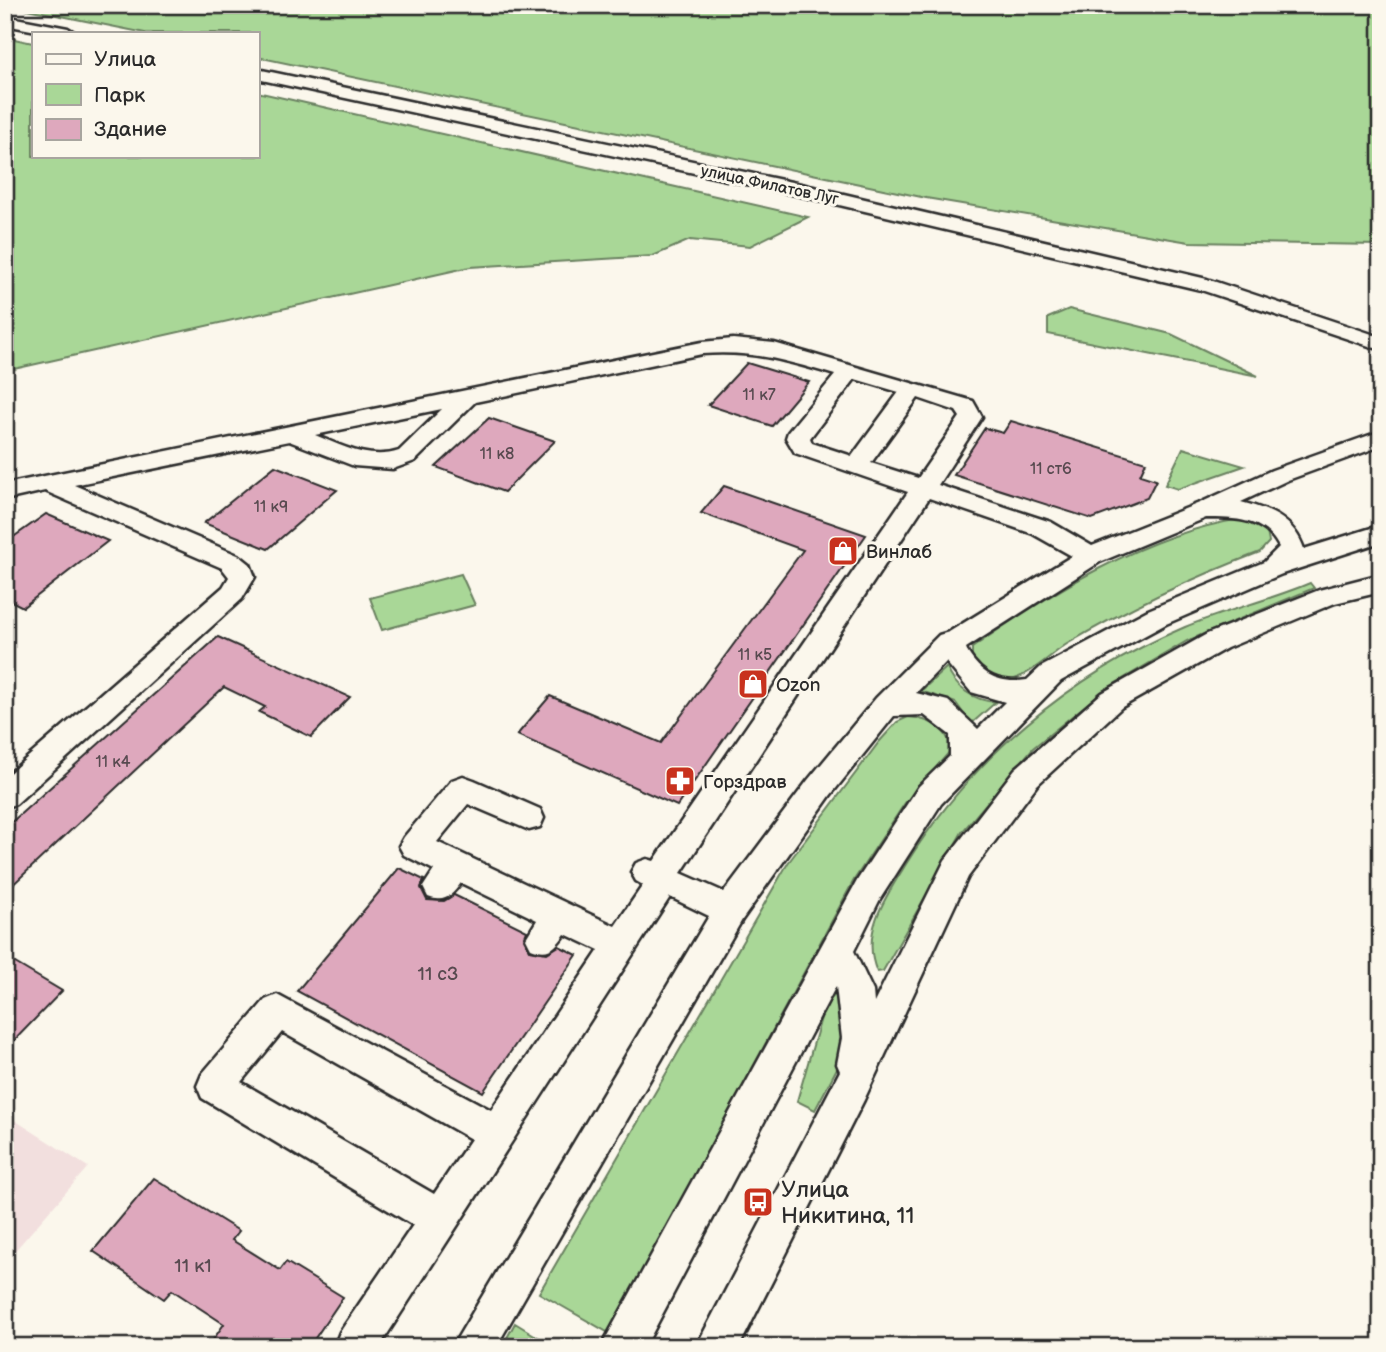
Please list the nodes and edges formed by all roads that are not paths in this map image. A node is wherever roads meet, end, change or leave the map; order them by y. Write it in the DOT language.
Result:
graph roads {
  1 [pos="5,20"];
  2 [pos="63,32"];
  3 [pos="259,74"];
  4 [pos="1279,307"];
  5 [pos="1381,344"];
  6 [pos="1381,364"];
  7 [pos="849,372"];
  8 [pos="913,389"];
  9 [pos="469,395"];
  10 [pos="288,432"];
  11 [pos="1381,438"];
  12 [pos="1381,451"];
  13 [pos="1346,452"];
  14 [pos="856,467"];
  15 [pos="43,484"];
  16 [pos="923,488"];
  17 [pos="5,492"];
  18 [pos="5,509"];
  19 [pos="1203,510"];
  20 [pos="1381,533"];
  21 [pos="1091,556"];
  22 [pos="1273,568"];
  23 [pos="1381,583"];
  24 [pos="949,642"];
  25 [pos="1034,690"];
  26 [pos="886,705"];
  27 [pos="965,760"];
  28 [pos="5,795"];
  29 [pos="529,818"];
  30 [pos="656,876"];
  31 [pos="730,910"];
  32 [pos="621,945"];
  33 [pos="837,950"];
  34 [pos="851,1088"];
  35 [pos="497,1133"];
  36 [pos="440,1219"];
  37 [pos="355,1347"];
  38 [pos="473,1347"];
  39 [pos="622,1347"];
  40 [pos="717,1347"];
  1 -- 2 [label="street"];
  3 -- 4 [label="street, улица Филатов Луг"];
  4 -- 5 [label="street, улица Филатов Луг"];
  4 -- 6 [label="street, улица Филатов Луг"];
  7 -- 8 [label="street"];
  7 -- 9 [label="street"];
  7 -- 14 [label="street"];
  8 -- 14 [label="street"];
  8 -- 16 [label="street"];
  9 -- 10 [label="street"];
  9 -- 10 [label="street"];
  10 -- 15 [label="street"];
  11 -- 13 [label="street"];
  12 -- 13 [label="street"];
  13 -- 19 [label="street"];
  14 -- 16 [label="street"];
  15 -- 17 [label="street"];
  15 -- 18 [label="street"];
  15 -- 28 [label="street"];
  16 -- 21 [label="street"];
  16 -- 30 [label="street"];
  19 -- 21 [label="street"];
  19 -- 22 [label="street"];
  20 -- 22 [label="street"];
  21 -- 24 [label="street"];
  22 -- 25 [label="street"];
  23 -- 34 [label="street"];
  24 -- 25 [label="street"];
  24 -- 26 [label="street"];
  25 -- 27 [label="street"];
  26 -- 27 [label="street"];
  26 -- 31 [label="street"];
  27 -- 33 [label="street"];
  29 -- 32 [label="street"];
  30 -- 31 [label="street"];
  30 -- 32 [label="street"];
  31 -- 38 [label="street"];
  32 -- 35 [label="street"];
  33 -- 34 [label="street"];
  33 -- 39 [label="street"];
  34 -- 40 [label="street"];
  35 -- 36 [label="street"];
  35 -- 36 [label="street"];
  36 -- 37 [label="street"];
}
